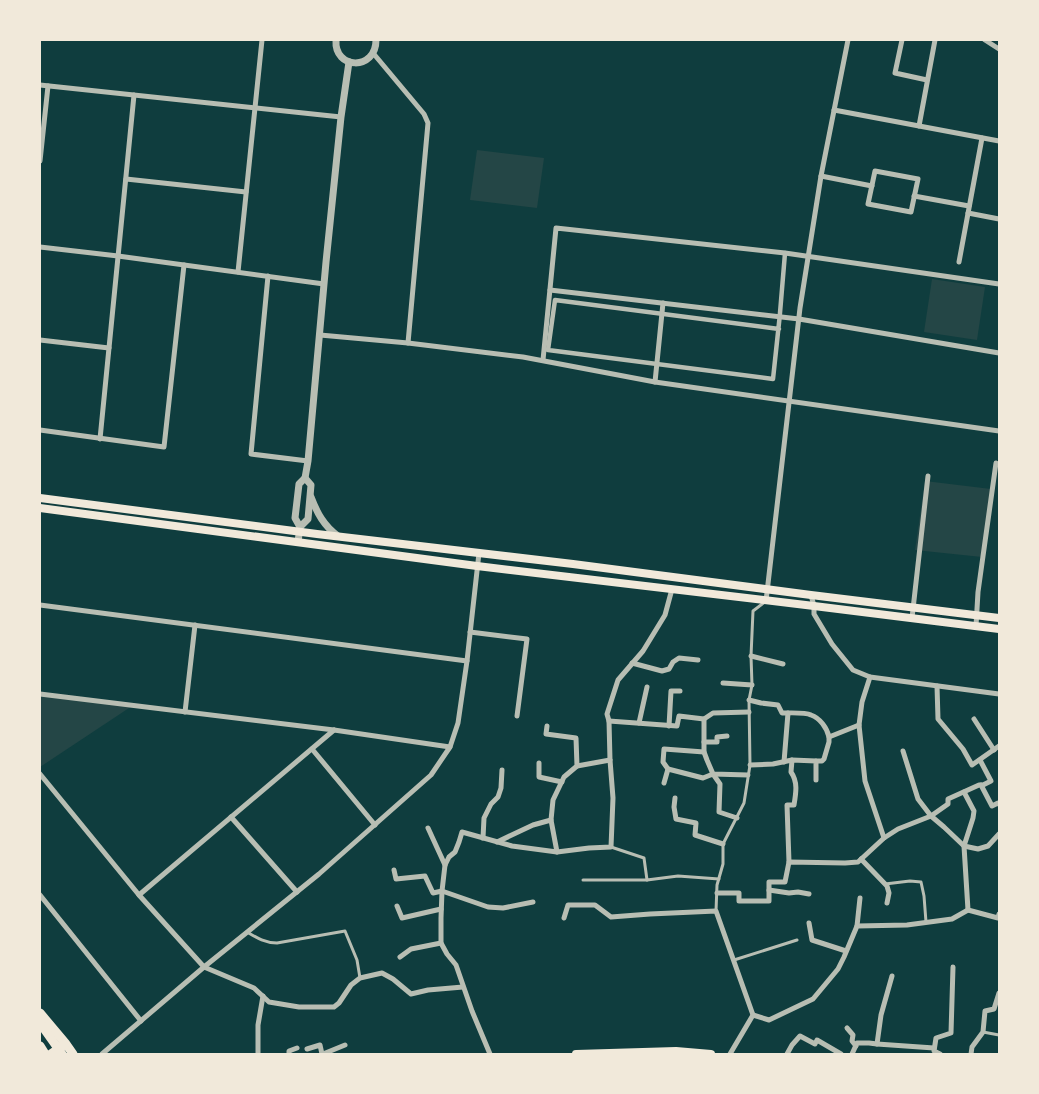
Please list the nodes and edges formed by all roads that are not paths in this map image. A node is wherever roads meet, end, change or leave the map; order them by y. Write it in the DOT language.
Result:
graph roads {
  1 [pos="262,40"];
  2 [pos="336,40"];
  3 [pos="376,40"];
  4 [pos="848,40"];
  5 [pos="902,40"];
  6 [pos="935,40"];
  7 [pos="985,40"];
  8 [pos="999,49"];
  9 [pos="373,53"];
  10 [pos="349,62"];
  11 [pos="928,80"];
  12 [pos="40,85"];
  13 [pos="48,86"];
  14 [pos="134,95"];
  15 [pos="256,108"];
  16 [pos="834,110"];
  17 [pos="341,117"];
  18 [pos="918,126"];
  19 [pos="982,138"];
  20 [pos="999,141"];
  21 [pos="40,160"];
  22 [pos="820,176"];
  23 [pos="126,179"];
  24 [pos="872,186"];
  25 [pos="246,192"];
  26 [pos="914,196"];
  27 [pos="969,206"];
  28 [pos="968,213"];
  29 [pos="999,219"];
  30 [pos="40,247"];
  31 [pos="785,253"];
  32 [pos="118,256"];
  33 [pos="808,256"];
  34 [pos="959,262"];
  35 [pos="184,265"];
  36 [pos="238,272"];
  37 [pos="268,276"];
  38 [pos="324,284"];
  39 [pos="999,284"];
  40 [pos="550,290"];
  41 [pos="663,303"];
  42 [pos="662,314"];
  43 [pos="781,317"];
  44 [pos="799,319"];
  45 [pos="779,329"];
  46 [pos="320,335"];
  47 [pos="40,340"];
  48 [pos="408,344"];
  49 [pos="109,348"];
  50 [pos="999,353"];
  51 [pos="543,360"];
  52 [pos="657,364"];
  53 [pos="655,382"];
  54 [pos="789,401"];
  55 [pos="40,430"];
  56 [pos="999,431"];
  57 [pos="100,439"];
  58 [pos="308,461"];
  59 [pos="996,463"];
  60 [pos="928,476"];
  61 [pos="306,478"];
  62 [pos="310,494"];
  63 [pos="40,498"];
  64 [pos="40,508"];
  65 [pos="300,530"];
  66 [pos="338,536"];
  67 [pos="298,542"];
  68 [pos="479,552"];
  69 [pos="477,566"];
  70 [pos="672,589"];
  71 [pos="768,590"];
  72 [pos="811,595"];
  73 [pos="766,601"];
  74 [pos="40,605"];
  75 [pos="814,606"];
  76 [pos="913,608"];
  77 [pos="976,615"];
  78 [pos="912,618"];
  79 [pos="999,618"];
  80 [pos="195,625"];
  81 [pos="976,626"];
  82 [pos="999,629"];
  83 [pos="470,632"];
  84 [pos="751,656"];
  85 [pos="698,660"];
  86 [pos="467,661"];
  87 [pos="632,663"];
  88 [pos="783,664"];
  89 [pos="870,678"];
  90 [pos="722,683"];
  91 [pos="752,684"];
  92 [pos="937,686"];
  93 [pos="647,687"];
  94 [pos="680,691"];
  95 [pos="40,694"];
  96 [pos="999,694"];
  97 [pos="749,700"];
  98 [pos="186,712"];
  99 [pos="750,712"];
  100 [pos="788,713"];
  101 [pos="518,716"];
  102 [pos="974,718"];
  103 [pos="704,719"];
  104 [pos="609,721"];
  105 [pos="639,723"];
  106 [pos="859,725"];
  107 [pos="547,726"];
  108 [pos="669,726"];
  109 [pos="334,730"];
  110 [pos="727,736"];
  111 [pos="829,737"];
  112 [pos="704,742"];
  113 [pos="999,746"];
  114 [pos="450,747"];
  115 [pos="312,749"];
  116 [pos="994,750"];
  117 [pos="903,751"];
  118 [pos="704,752"];
  119 [pos="610,760"];
  120 [pos="792,760"];
  121 [pos="980,760"];
  122 [pos="816,761"];
  123 [pos="784,762"];
  124 [pos="539,763"];
  125 [pos="750,765"];
  126 [pos="577,766"];
  127 [pos="668,769"];
  128 [pos="502,770"];
  129 [pos="40,774"];
  130 [pos="714,774"];
  131 [pos="748,775"];
  132 [pos="816,780"];
  133 [pos="562,782"];
  134 [pos="664,783"];
  135 [pos="981,785"];
  136 [pos="964,792"];
  137 [pos="675,798"];
  138 [pos="999,804"];
  139 [pos="931,816"];
  140 [pos="231,817"];
  141 [pos="737,818"];
  142 [pos="551,820"];
  143 [pos="375,825"];
  144 [pos="428,828"];
  145 [pos="999,834"];
  146 [pos="483,838"];
  147 [pos="884,838"];
  148 [pos="496,842"];
  149 [pos="723,844"];
  150 [pos="964,846"];
  151 [pos="610,847"];
  152 [pos="557,852"];
  153 [pos="861,859"];
  154 [pos="788,862"];
  155 [pos="445,865"];
  156 [pos="394,870"];
  157 [pos="719,879"];
  158 [pos="583,880"];
  159 [pos="646,880"];
  160 [pos="884,884"];
  161 [pos="769,890"];
  162 [pos="442,891"];
  163 [pos="297,892"];
  164 [pos="717,893"];
  165 [pos="809,894"];
  166 [pos="40,895"];
  167 [pos="140,895"];
  168 [pos="860,898"];
  169 [pos="533,902"];
  170 [pos="887,903"];
  171 [pos="397,906"];
  172 [pos="441,908"];
  173 [pos="968,910"];
  174 [pos="716,911"];
  175 [pos="998,916"];
  176 [pos="564,918"];
  177 [pos="926,922"];
  178 [pos="809,923"];
  179 [pos="999,925"];
  180 [pos="856,926"];
  181 [pos="247,932"];
  182 [pos="797,940"];
  183 [pos="441,943"];
  184 [pos="846,951"];
  185 [pos="400,957"];
  186 [pos="734,960"];
  187 [pos="204,967"];
  188 [pos="953,967"];
  189 [pos="892,976"];
  190 [pos="360,978"];
  191 [pos="463,987"];
  192 [pos="999,993"];
  193 [pos="263,996"];
  194 [pos="997,1010"];
  195 [pos="40,1013"];
  196 [pos="753,1015"];
  197 [pos="141,1021"];
  198 [pos="40,1023"];
  199 [pos="847,1028"];
  200 [pos="983,1032"];
  201 [pos="999,1036"];
  202 [pos="66,1044"];
  203 [pos="877,1044"];
  204 [pos="40,1046"];
  205 [pos="345,1046"];
  206 [pos="856,1046"];
  207 [pos="297,1048"];
  208 [pos="934,1048"];
  209 [pos="307,1049"];
  210 [pos="669,1052"];
  211 [pos="44,1054"];
  212 [pos="51,1054"];
  213 [pos="62,1054"];
  214 [pos="73,1054"];
  215 [pos="102,1054"];
  216 [pos="258,1054"];
  217 [pos="289,1054"];
  218 [pos="322,1054"];
  219 [pos="490,1054"];
  220 [pos="576,1054"];
  221 [pos="583,1054"];
  222 [pos="712,1054"];
  223 [pos="730,1054"];
  224 [pos="787,1054"];
  225 [pos="841,1054"];
  226 [pos="852,1054"];
  227 [pos="940,1054"];
  228 [pos="971,1054"];
  1 -- 15 [label="street"];
  2 -- 10 [label="street"];
  3 -- 9 [label="street"];
  4 -- 16 [label="street"];
  5 -- 11 [label="street"];
  6 -- 11 [label="street"];
  7 -- 8 [label="street"];
  9 -- 10 [label="street"];
  9 -- 48 [label="street"];
  10 -- 17 [label="street"];
  11 -- 18 [label="street"];
  12 -- 13 [label="street"];
  13 -- 14 [label="street"];
  13 -- 21 [label="street"];
  14 -- 15 [label="street"];
  14 -- 23 [label="street"];
  15 -- 17 [label="street"];
  15 -- 25 [label="street"];
  16 -- 18 [label="street"];
  16 -- 22 [label="street"];
  17 -- 38 [label="street"];
  18 -- 19 [label="street"];
  19 -- 20 [label="street"];
  19 -- 27 [label="street"];
  22 -- 24 [label="street"];
  22 -- 33 [label="street"];
  23 -- 25 [label="street"];
  23 -- 32 [label="street"];
  24 -- 26 [label="street"];
  24 -- 26 [label="street"];
  25 -- 36 [label="street"];
  26 -- 27 [label="street"];
  27 -- 28 [label="street"];
  28 -- 29 [label="street"];
  28 -- 34 [label="street"];
  30 -- 32 [label="street"];
  31 -- 33 [label="street"];
  31 -- 40 [label="street"];
  31 -- 43 [label="street"];
  32 -- 35 [label="street"];
  32 -- 49 [label="street"];
  33 -- 39 [label="street"];
  33 -- 44 [label="street"];
  35 -- 36 [label="street"];
  35 -- 57 [label="street"];
  36 -- 37 [label="street"];
  37 -- 38 [label="street"];
  37 -- 58 [label="street"];
  38 -- 46 [label="street"];
  40 -- 41 [label="street"];
  40 -- 51 [label="street"];
  41 -- 42 [label="street"];
  41 -- 43 [label="street"];
  42 -- 45 [label="street"];
  42 -- 52 [label="street"];
  42 -- 52 [label="street"];
  43 -- 44 [label="street"];
  43 -- 45 [label="street"];
  44 -- 50 [label="street"];
  44 -- 54 [label="street"];
  45 -- 52 [label="street"];
  46 -- 48 [label="street"];
  46 -- 58 [label="street"];
  47 -- 49 [label="street"];
  48 -- 51 [label="street"];
  49 -- 57 [label="street"];
  51 -- 53 [label="street"];
  52 -- 53 [label="street"];
  53 -- 54 [label="street"];
  54 -- 56 [label="street"];
  54 -- 71 [label="street"];
  55 -- 57 [label="street"];
  58 -- 61 [label="street"];
  59 -- 77 [label="street"];
  60 -- 76 [label="street"];
  61 -- 62 [label="street"];
  61 -- 65 [label="street"];
  62 -- 65 [label="street"];
  62 -- 66 [label="street"];
  63 -- 65 [label="main road"];
  64 -- 67 [label="main road"];
  65 -- 66 [label="main road"];
  65 -- 67 [label="street"];
  66 -- 68 [label="main road"];
  67 -- 69 [label="main road"];
  68 -- 69 [label="street"];
  68 -- 71 [label="main road"];
  69 -- 70 [label="main road"];
  69 -- 83 [label="street"];
  70 -- 73 [label="main road"];
  70 -- 87 [label="street"];
  71 -- 72 [label="main road"];
  71 -- 73 [label="street"];
  72 -- 75 [label="street"];
  72 -- 76 [label="main road"];
  73 -- 75 [label="main road"];
  73 -- 84 [label="lane"];
  74 -- 80 [label="street"];
  75 -- 78 [label="main road"];
  75 -- 89 [label="street"];
  76 -- 77 [label="main road"];
  76 -- 78 [label="street"];
  77 -- 79 [label="main road"];
  77 -- 81 [label="street"];
  78 -- 81 [label="main road"];
  80 -- 86 [label="street"];
  80 -- 98 [label="street"];
  81 -- 82 [label="main road"];
  83 -- 86 [label="street"];
  83 -- 101 [label="street"];
  84 -- 88 [label="street"];
  84 -- 91 [label="lane"];
  85 -- 87 [label="street"];
  86 -- 114 [label="street"];
  87 -- 104 [label="street"];
  89 -- 92 [label="street"];
  89 -- 106 [label="street"];
  90 -- 91 [label="street"];
  91 -- 97 [label="lane"];
  92 -- 96 [label="street"];
  92 -- 121 [label="street"];
  93 -- 105 [label="street"];
  94 -- 108 [label="street"];
  95 -- 98 [label="street"];
  97 -- 99 [label="lane"];
  97 -- 100 [label="street"];
  98 -- 109 [label="street"];
  99 -- 103 [label="street"];
  99 -- 125 [label="lane"];
  100 -- 111 [label="street"];
  100 -- 123 [label="street"];
  102 -- 116 [label="street"];
  103 -- 108 [label="street"];
  103 -- 112 [label="street"];
  104 -- 105 [label="street"];
  104 -- 119 [label="street"];
  105 -- 108 [label="street"];
  106 -- 111 [label="street"];
  106 -- 147 [label="street"];
  107 -- 126 [label="street"];
  109 -- 114 [label="street"];
  109 -- 115 [label="street"];
  110 -- 112 [label="street"];
  111 -- 122 [label="street"];
  112 -- 118 [label="street"];
  113 -- 116 [label="street"];
  114 -- 143 [label="street"];
  115 -- 140 [label="street"];
  115 -- 143 [label="street"];
  116 -- 121 [label="street"];
  117 -- 139 [label="street"];
  118 -- 127 [label="street"];
  118 -- 130 [label="street"];
  119 -- 126 [label="street"];
  119 -- 151 [label="street"];
  120 -- 122 [label="street"];
  120 -- 123 [label="street"];
  120 -- 154 [label="street"];
  121 -- 135 [label="street"];
  122 -- 132 [label="street"];
  123 -- 125 [label="street"];
  124 -- 133 [label="street"];
  125 -- 131 [label="lane"];
  126 -- 133 [label="street"];
  127 -- 130 [label="street"];
  127 -- 134 [label="street"];
  128 -- 146 [label="street"];
  129 -- 167 [label="street"];
  130 -- 131 [label="street"];
  130 -- 141 [label="street"];
  131 -- 141 [label="lane"];
  133 -- 142 [label="street"];
  135 -- 136 [label="street"];
  135 -- 138 [label="street"];
  136 -- 139 [label="street"];
  136 -- 150 [label="street"];
  137 -- 149 [label="street"];
  139 -- 147 [label="street"];
  139 -- 150 [label="street"];
  140 -- 163 [label="street"];
  140 -- 167 [label="street"];
  141 -- 149 [label="lane"];
  142 -- 148 [label="street"];
  142 -- 152 [label="street"];
  143 -- 163 [label="street"];
  144 -- 155 [label="street"];
  145 -- 150 [label="street"];
  146 -- 148 [label="street"];
  146 -- 155 [label="street"];
  147 -- 153 [label="street"];
  148 -- 152 [label="street"];
  149 -- 157 [label="lane"];
  150 -- 173 [label="street"];
  151 -- 152 [label="street"];
  151 -- 159 [label="lane"];
  153 -- 154 [label="street"];
  153 -- 160 [label="street"];
  154 -- 161 [label="street"];
  155 -- 162 [label="street"];
  156 -- 162 [label="street"];
  157 -- 159 [label="lane"];
  157 -- 164 [label="lane"];
  158 -- 159 [label="lane"];
  160 -- 170 [label="street"];
  160 -- 177 [label="lane"];
  161 -- 164 [label="street"];
  161 -- 165 [label="street"];
  162 -- 169 [label="street"];
  162 -- 172 [label="street"];
  163 -- 181 [label="street"];
  164 -- 174 [label="lane"];
  166 -- 197 [label="street"];
  167 -- 187 [label="street"];
  168 -- 180 [label="street"];
  171 -- 172 [label="street"];
  172 -- 183 [label="street"];
  173 -- 175 [label="street"];
  173 -- 177 [label="street"];
  174 -- 176 [label="street"];
  174 -- 186 [label="street"];
  175 -- 179 [label="lane"];
  177 -- 180 [label="street"];
  178 -- 184 [label="street"];
  180 -- 184 [label="street"];
  181 -- 187 [label="street"];
  181 -- 190 [label="lane"];
  182 -- 186 [label="lane"];
  183 -- 185 [label="street"];
  183 -- 191 [label="street"];
  184 -- 196 [label="street"];
  186 -- 196 [label="street"];
  187 -- 193 [label="street"];
  187 -- 197 [label="street"];
  188 -- 208 [label="street"];
  189 -- 203 [label="street"];
  190 -- 191 [label="street"];
  190 -- 193 [label="street"];
  191 -- 219 [label="street"];
  192 -- 194 [label="street"];
  193 -- 216 [label="street"];
  194 -- 200 [label="street"];
  195 -- 202 [label="main road"];
  196 -- 223 [label="street"];
  197 -- 215 [label="street"];
  198 -- 213 [label="main road"];
  199 -- 206 [label="street"];
  200 -- 201 [label="lane"];
  200 -- 228 [label="street"];
  202 -- 212 [label="main road"];
  202 -- 214 [label="main road"];
  203 -- 206 [label="street"];
  203 -- 208 [label="street"];
  204 -- 211 [label="main road"];
  205 -- 218 [label="street"];
  206 -- 226 [label="street"];
  207 -- 217 [label="street"];
  208 -- 227 [label="street"];
  209 -- 218 [label="street"];
  210 -- 221 [label="main road"];
  210 -- 222 [label="main road"];
  220 -- 221 [label="main road"];
  224 -- 225 [label="street"];
}
